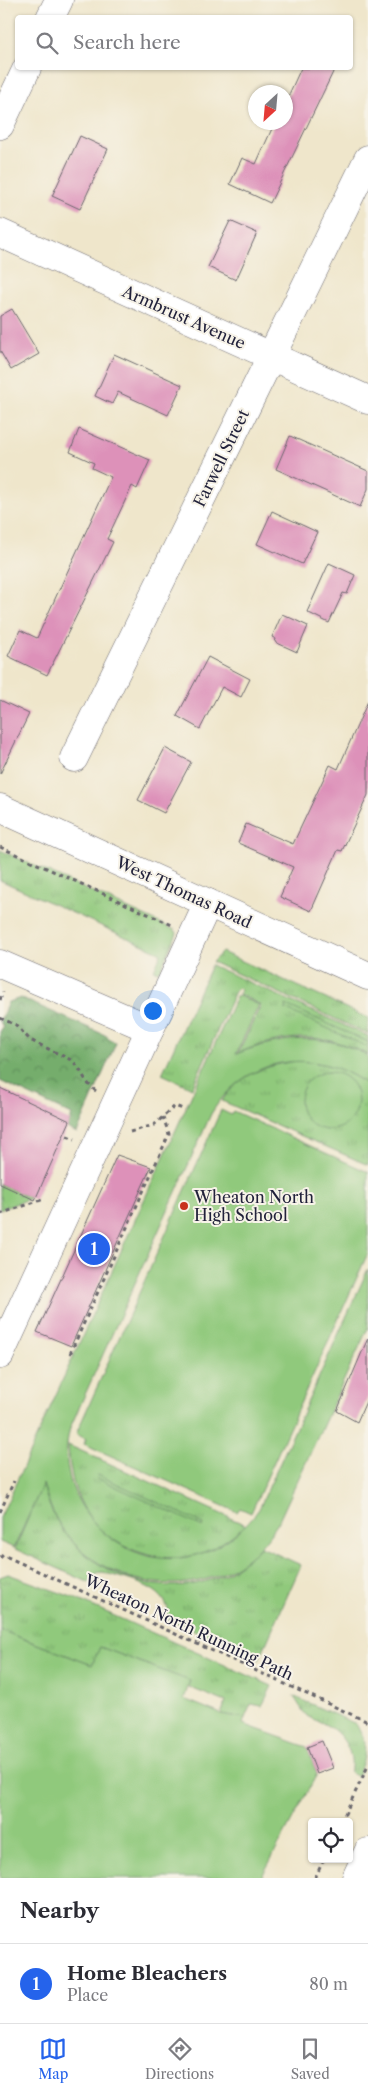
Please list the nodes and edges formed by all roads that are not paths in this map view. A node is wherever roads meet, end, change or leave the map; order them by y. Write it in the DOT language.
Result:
graph roads {
  1 [pos="58,0"];
  2 [pos="51,15"];
  3 [pos="26,70"];
  4 [pos="0,125"];
  5 [pos="368,158"];
  6 [pos="0,233"];
  7 [pos="272,356"];
  8 [pos="368,400"];
  9 [pos="74,758"];
  10 [pos="0,808"];
  11 [pos="208,903"];
  12 [pos="0,964"];
  13 [pos="368,976"];
  14 [pos="150,1029"];
  15 [pos="0,1355"];
  16 [pos="368,1852"];
  17 [pos="356,1878"];
  1 -- 2 [label="street"];
  3 -- 4 [label="street"];
  5 -- 7 [label="street, Farwell Street"];
  6 -- 7 [label="street, Armbrust Avenue"];
  7 -- 8 [label="street, Armbrust Avenue"];
  7 -- 9 [label="street, Farwell Street"];
  10 -- 11 [label="street, West Thomas Road"];
  11 -- 13 [label="street, West Thomas Road"];
  11 -- 14 [label="street"];
  12 -- 14 [label="street"];
  14 -- 15 [label="street"];
  16 -- 17 [label="street"];
}
